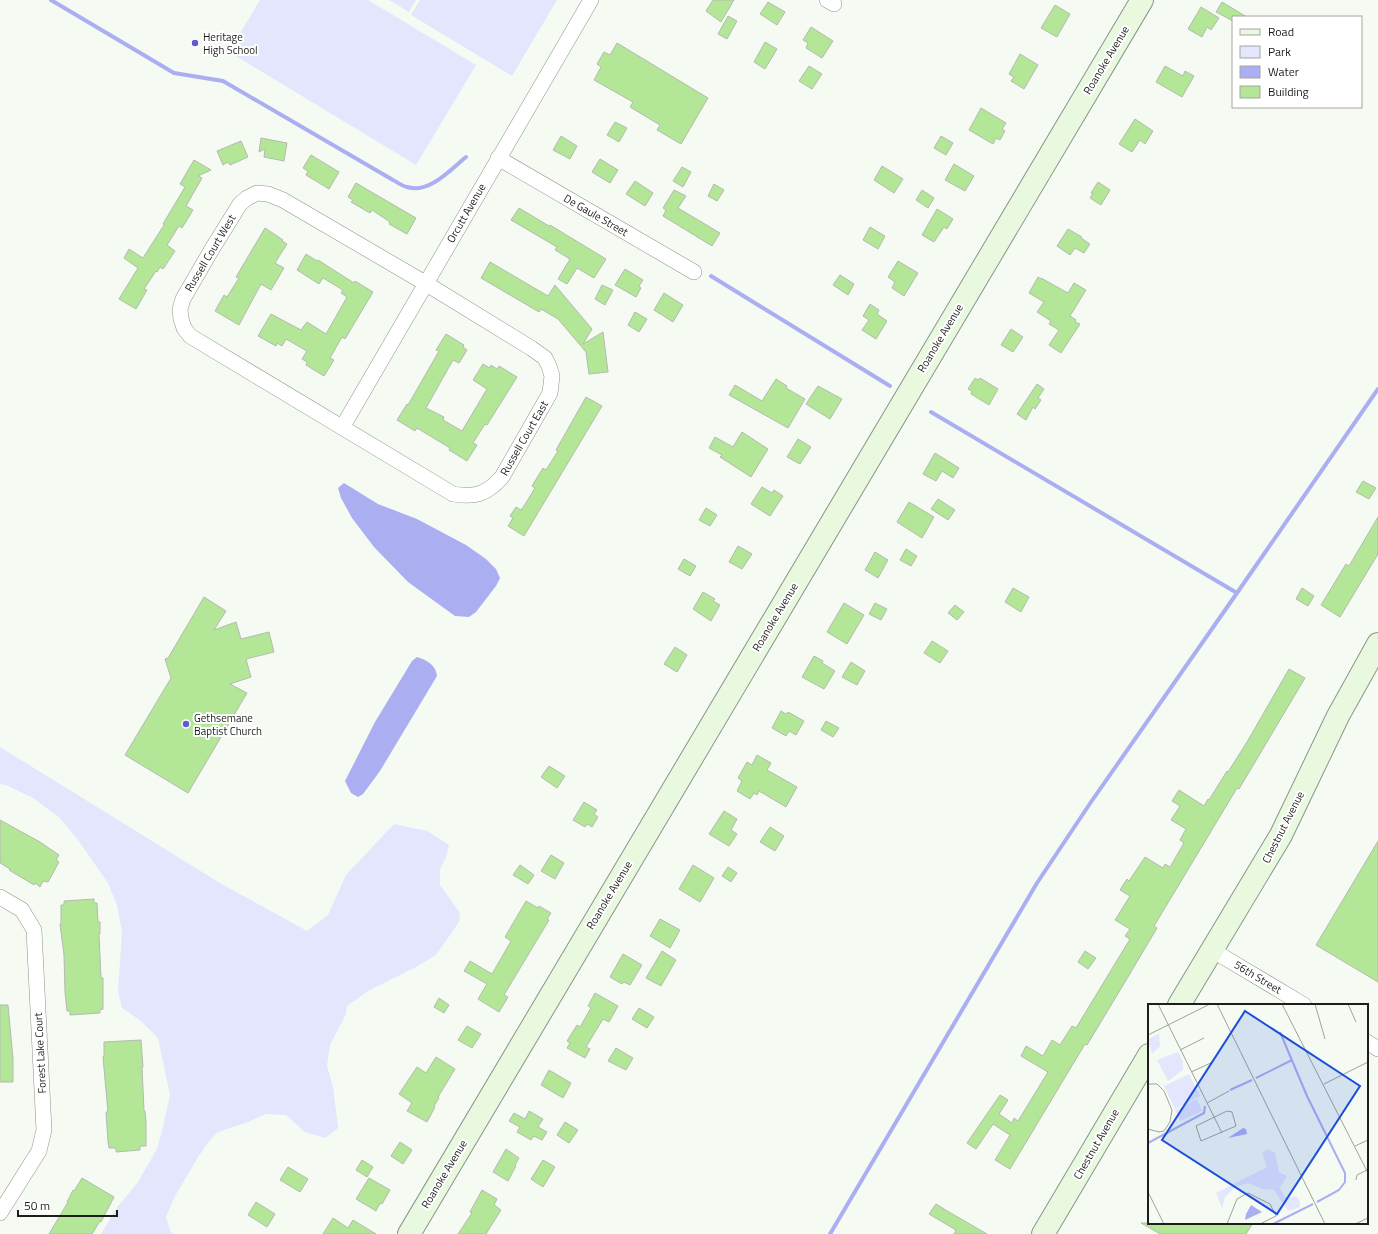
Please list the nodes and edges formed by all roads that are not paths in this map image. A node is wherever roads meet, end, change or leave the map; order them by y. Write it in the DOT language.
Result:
graph roads {
  1 [pos="591,0"];
  2 [pos="1142,0"];
  3 [pos="498,158"];
  4 [pos="694,272"];
  5 [pos="425,283"];
  6 [pos="343,426"];
  7 [pos="1378,644"];
  8 [pos="0,897"];
  9 [pos="1212,950"];
  10 [pos="1180,1004"];
  11 [pos="1302,1004"];
  12 [pos="1368,1043"];
  13 [pos="1378,1049"];
  14 [pos="1148,1057"];
  15 [pos="0,1213"];
  16 [pos="409,1234"];
  17 [pos="1044,1234"];
  1 -- 3 [label="street, Orcutt Avenue"];
  2 -- 16 [label="street, Roanoke Avenue"];
  3 -- 4 [label="street, De Gaule Street"];
  3 -- 5 [label="street, Orcutt Avenue"];
  5 -- 6 [label="street, Orcutt Avenue"];
  5 -- 6 [label="street, Russell Court East"];
  5 -- 6 [label="street, Russell Court West"];
  7 -- 9 [label="street, Chestnut Avenue"];
  8 -- 15 [label="street, Forest Lake Court"];
  9 -- 10 [label="street, Chestnut Avenue"];
  9 -- 11 [label="street, 56th Street"];
  12 -- 13 [label="street"];
  14 -- 17 [label="street, Chestnut Avenue"];
}
